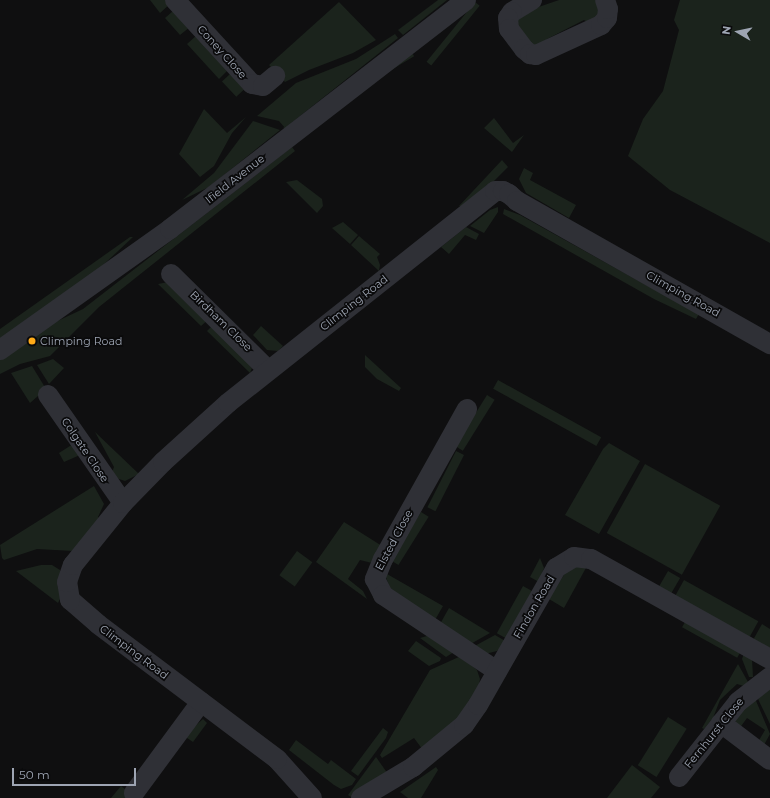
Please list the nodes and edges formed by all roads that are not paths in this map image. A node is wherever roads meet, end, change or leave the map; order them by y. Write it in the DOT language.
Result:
graph roads {
  1 [pos="175,0"];
  2 [pos="466,0"];
  3 [pos="532,0"];
  4 [pos="605,0"];
  5 [pos="275,76"];
  6 [pos="171,274"];
  7 [pos="770,344"];
  8 [pos="0,350"];
  9 [pos="268,370"];
  10 [pos="48,395"];
  11 [pos="467,409"];
  12 [pos="123,503"];
  13 [pos="770,659"];
  14 [pos="497,671"];
  15 [pos="770,677"];
  16 [pos="201,702"];
  17 [pos="721,723"];
  18 [pos="770,760"];
  19 [pos="679,777"];
  20 [pos="134,792"];
  21 [pos="312,798"];
  22 [pos="361,798"];
  1 -- 5 [label="street, Coney Close"];
  2 -- 8 [label="street, Ifield Avenue"];
  3 -- 4 [label="street"];
  6 -- 9 [label="street, Birdham Close"];
  7 -- 9 [label="street, Climping Road"];
  9 -- 12 [label="street, Climping Road"];
  10 -- 12 [label="street, Colgate Close"];
  11 -- 14 [label="street, Elsted Close"];
  12 -- 16 [label="street, Climping Road"];
  13 -- 14 [label="street, Findon Road"];
  14 -- 22 [label="street, Findon Road"];
  15 -- 17 [label="street, Fernhurst Close"];
  16 -- 20 [label="street"];
  16 -- 21 [label="street, Climping Road"];
  17 -- 18 [label="street"];
  17 -- 19 [label="street, Fernhurst Close"];
}
